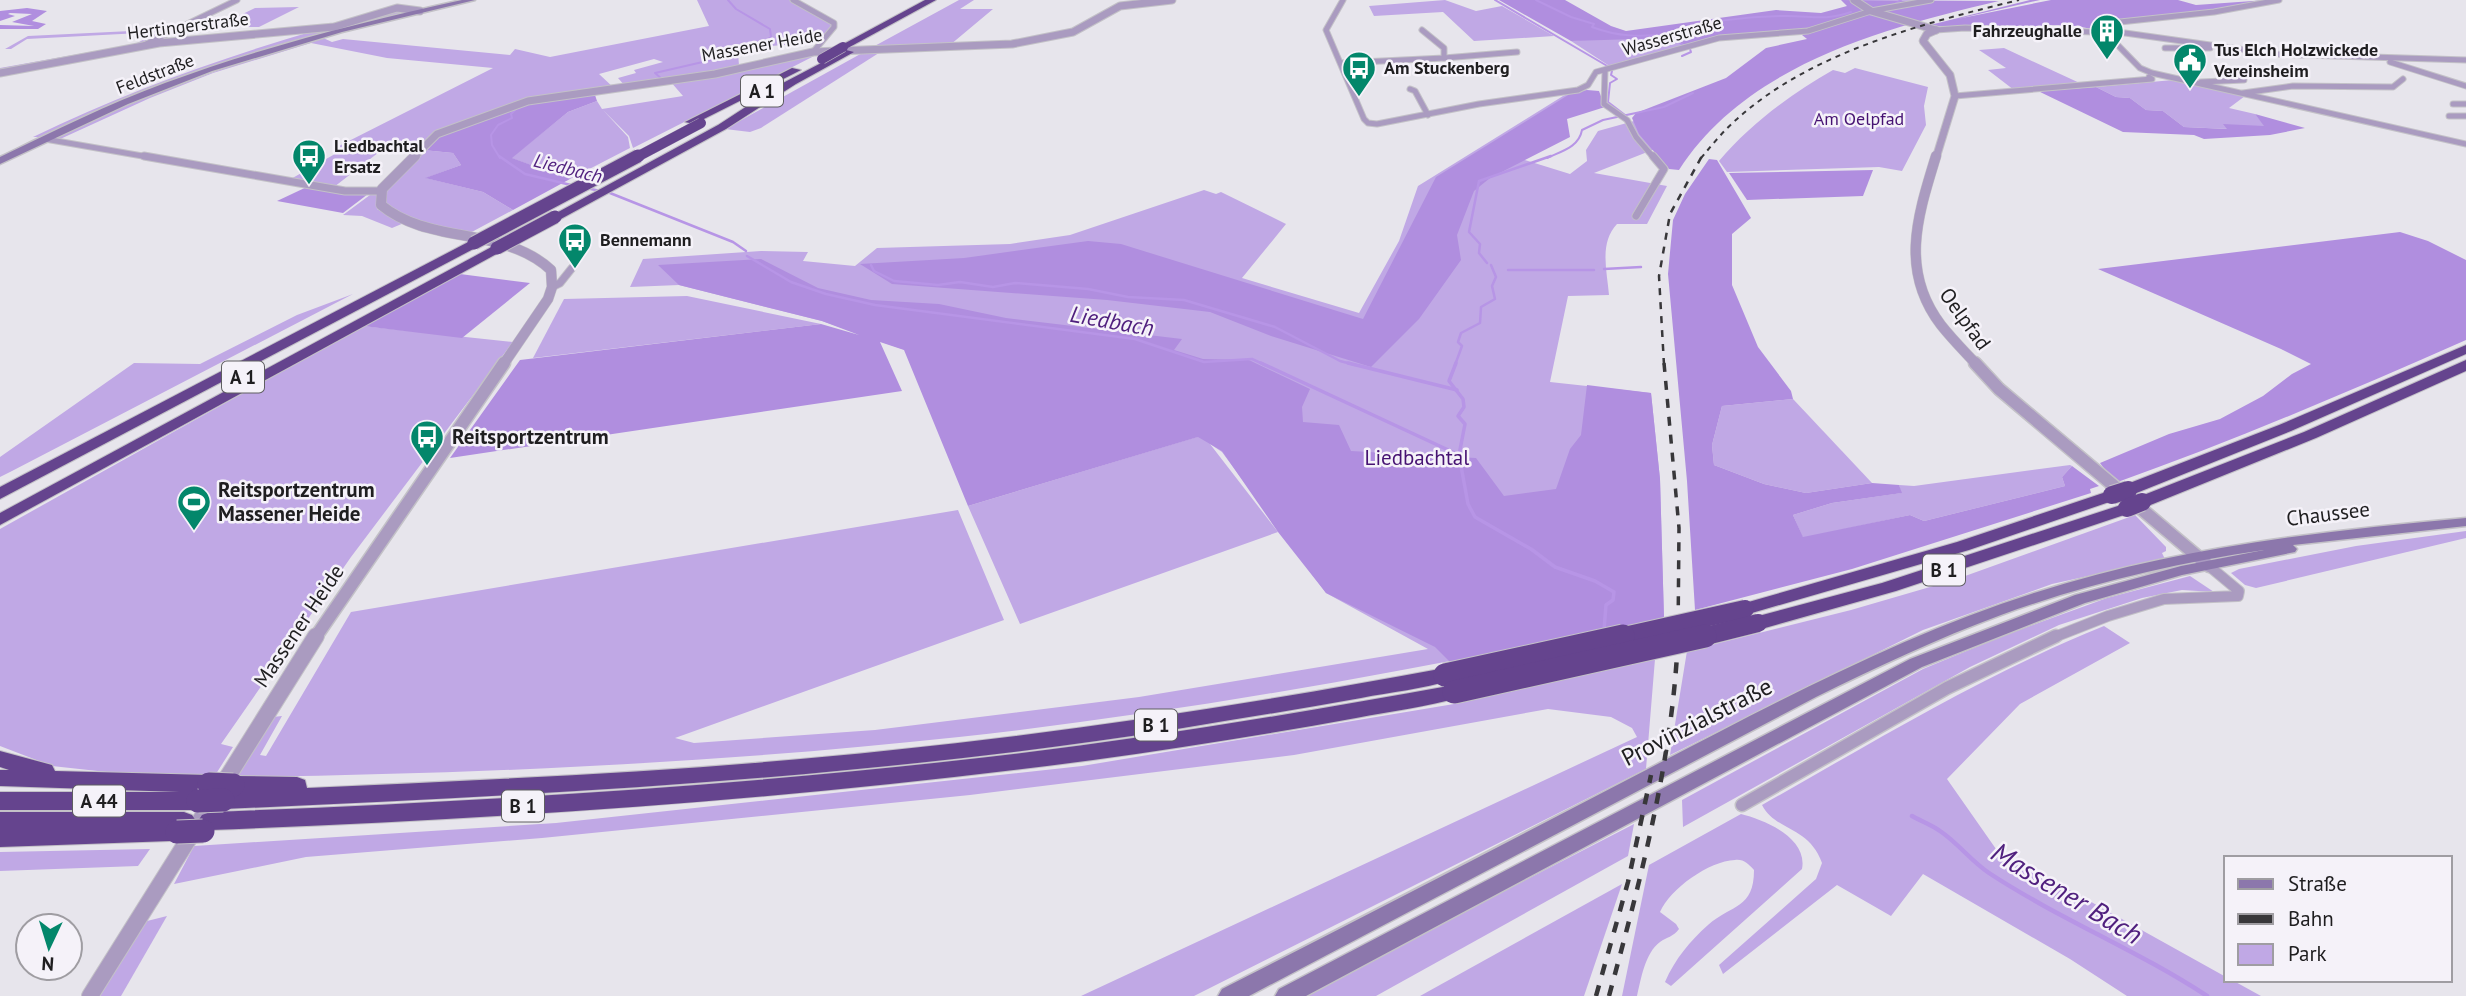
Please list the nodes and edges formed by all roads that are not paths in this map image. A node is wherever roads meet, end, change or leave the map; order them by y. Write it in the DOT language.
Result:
graph roads {
  1 [pos="237,0"];
  2 [pos="472,0"];
  3 [pos="793,0"];
  4 [pos="932,0"];
  5 [pos="946,0"];
  6 [pos="1172,0"];
  7 [pos="1343,0"];
  8 [pos="1854,0"];
  9 [pos="1931,0"];
  10 [pos="2279,0"];
  11 [pos="420,11"];
  12 [pos="1871,11"];
  13 [pos="1422,30"];
  14 [pos="1936,30"];
  15 [pos="2105,32"];
  16 [pos="142,46"];
  17 [pos="2213,46"];
  18 [pos="2165,48"];
  19 [pos="1517,52"];
  20 [pos="818,55"];
  21 [pos="1444,58"];
  22 [pos="2376,58"];
  23 [pos="2466,60"];
  24 [pos="1341,63"];
  25 [pos="1602,72"];
  26 [pos="0,73"];
  27 [pos="2235,75"];
  28 [pos="2149,77"];
  29 [pos="2403,79"];
  30 [pos="2194,83"];
  31 [pos="2466,86"];
  32 [pos="1410,89"];
  33 [pos="2242,94"];
  34 [pos="1955,96"];
  35 [pos="2453,104"];
  36 [pos="2466,104"];
  37 [pos="1429,115"];
  38 [pos="2449,116"];
  39 [pos="2466,116"];
  40 [pos="706,124"];
  41 [pos="45,139"];
  42 [pos="2466,144"];
  43 [pos="0,161"];
  44 [pos="381,191"];
  45 [pos="1636,216"];
  46 [pos="480,244"];
  47 [pos="551,270"];
  48 [pos="552,287"];
  49 [pos="2466,349"];
  50 [pos="2466,365"];
  51 [pos="4,480"];
  52 [pos="0,494"];
  53 [pos="2127,499"];
  54 [pos="0,507"];
  55 [pos="0,522"];
  56 [pos="2466,522"];
  57 [pos="2203,560"];
  58 [pos="1450,683"];
  59 [pos="0,759"];
  60 [pos="0,778"];
  61 [pos="89,779"];
  62 [pos="416,792"];
  63 [pos="0,801"];
  64 [pos="1742,805"];
  65 [pos="205,809"];
  66 [pos="0,821"];
  67 [pos="0,838"];
  68 [pos="90,996"];
  69 [pos="1229,996"];
  70 [pos="1286,996"];
  1 -- 16 [label="street"];
  2 -- 11 [label="main road, Feldstraße"];
  3 -- 20 [label="street"];
  4 -- 20 [label="highway, bridge"];
  5 -- 40 [label="highway, A 1"];
  6 -- 20 [label="street, Massener Heide"];
  7 -- 24 [label="street"];
  8 -- 12 [label="street"];
  9 -- 12 [label="street, Wasserstraße"];
  10 -- 15 [label="street"];
  11 -- 16 [label="street, Hertingerstraße"];
  11 -- 41 [label="main road, Feldstraße"];
  12 -- 14 [label="street"];
  12 -- 25 [label="street, Wasserstraße"];
  13 -- 21 [label="street"];
  14 -- 15 [label="street"];
  14 -- 34 [label="street"];
  15 -- 17 [label="street"];
  15 -- 30 [label="street"];
  16 -- 26 [label="street, Hertingerstraße"];
  17 -- 18 [label="street"];
  17 -- 22 [label="street"];
  19 -- 21 [label="street"];
  20 -- 40 [label="highway"];
  20 -- 44 [label="street, Massener Heide"];
  21 -- 24 [label="street"];
  22 -- 23 [label="street"];
  22 -- 31 [label="street"];
  24 -- 37 [label="street"];
  25 -- 37 [label="street"];
  25 -- 45 [label="street, Wasserstraße"];
  27 -- 30 [label="street"];
  28 -- 34 [label="street"];
  29 -- 33 [label="street"];
  30 -- 33 [label="street"];
  32 -- 37 [label="street"];
  33 -- 42 [label="street"];
  34 -- 57 [label="street, Oelpfad"];
  35 -- 36 [label="street"];
  38 -- 39 [label="street"];
  40 -- 46 [label="highway, bridge"];
  40 -- 46 [label="highway, A 1, bridge"];
  41 -- 43 [label="main road, Feldstraße"];
  41 -- 44 [label="street"];
  44 -- 47 [label="street, Massener Heide"];
  46 -- 51 [label="highway"];
  46 -- 52 [label="highway, A 1"];
  46 -- 54 [label="highway, A 1"];
  46 -- 55 [label="highway"];
  47 -- 48 [label="street, Massener Heide"];
  47 -- 48 [label="street, Massener Heide"];
  48 -- 68 [label="street, Massener Heide"];
  49 -- 53 [label="highway, B 1"];
  50 -- 53 [label="highway, B 1"];
  53 -- 58 [label="highway, B 1, bridge"];
  56 -- 57 [label="main road, Chaussee"];
  57 -- 64 [label="street"];
  57 -- 69 [label="main road, Provinzialstraße"];
  57 -- 70 [label="main road"];
  58 -- 62 [label="highway, B 1"];
  58 -- 65 [label="highway, B 1"];
  59 -- 61 [label="highway"];
  60 -- 61 [label="highway"];
  61 -- 65 [label="highway"];
  62 -- 65 [label="highway, A 44"];
  63 -- 65 [label="highway, A 44"];
  65 -- 66 [label="highway, A 44"];
  65 -- 67 [label="highway"];
}
